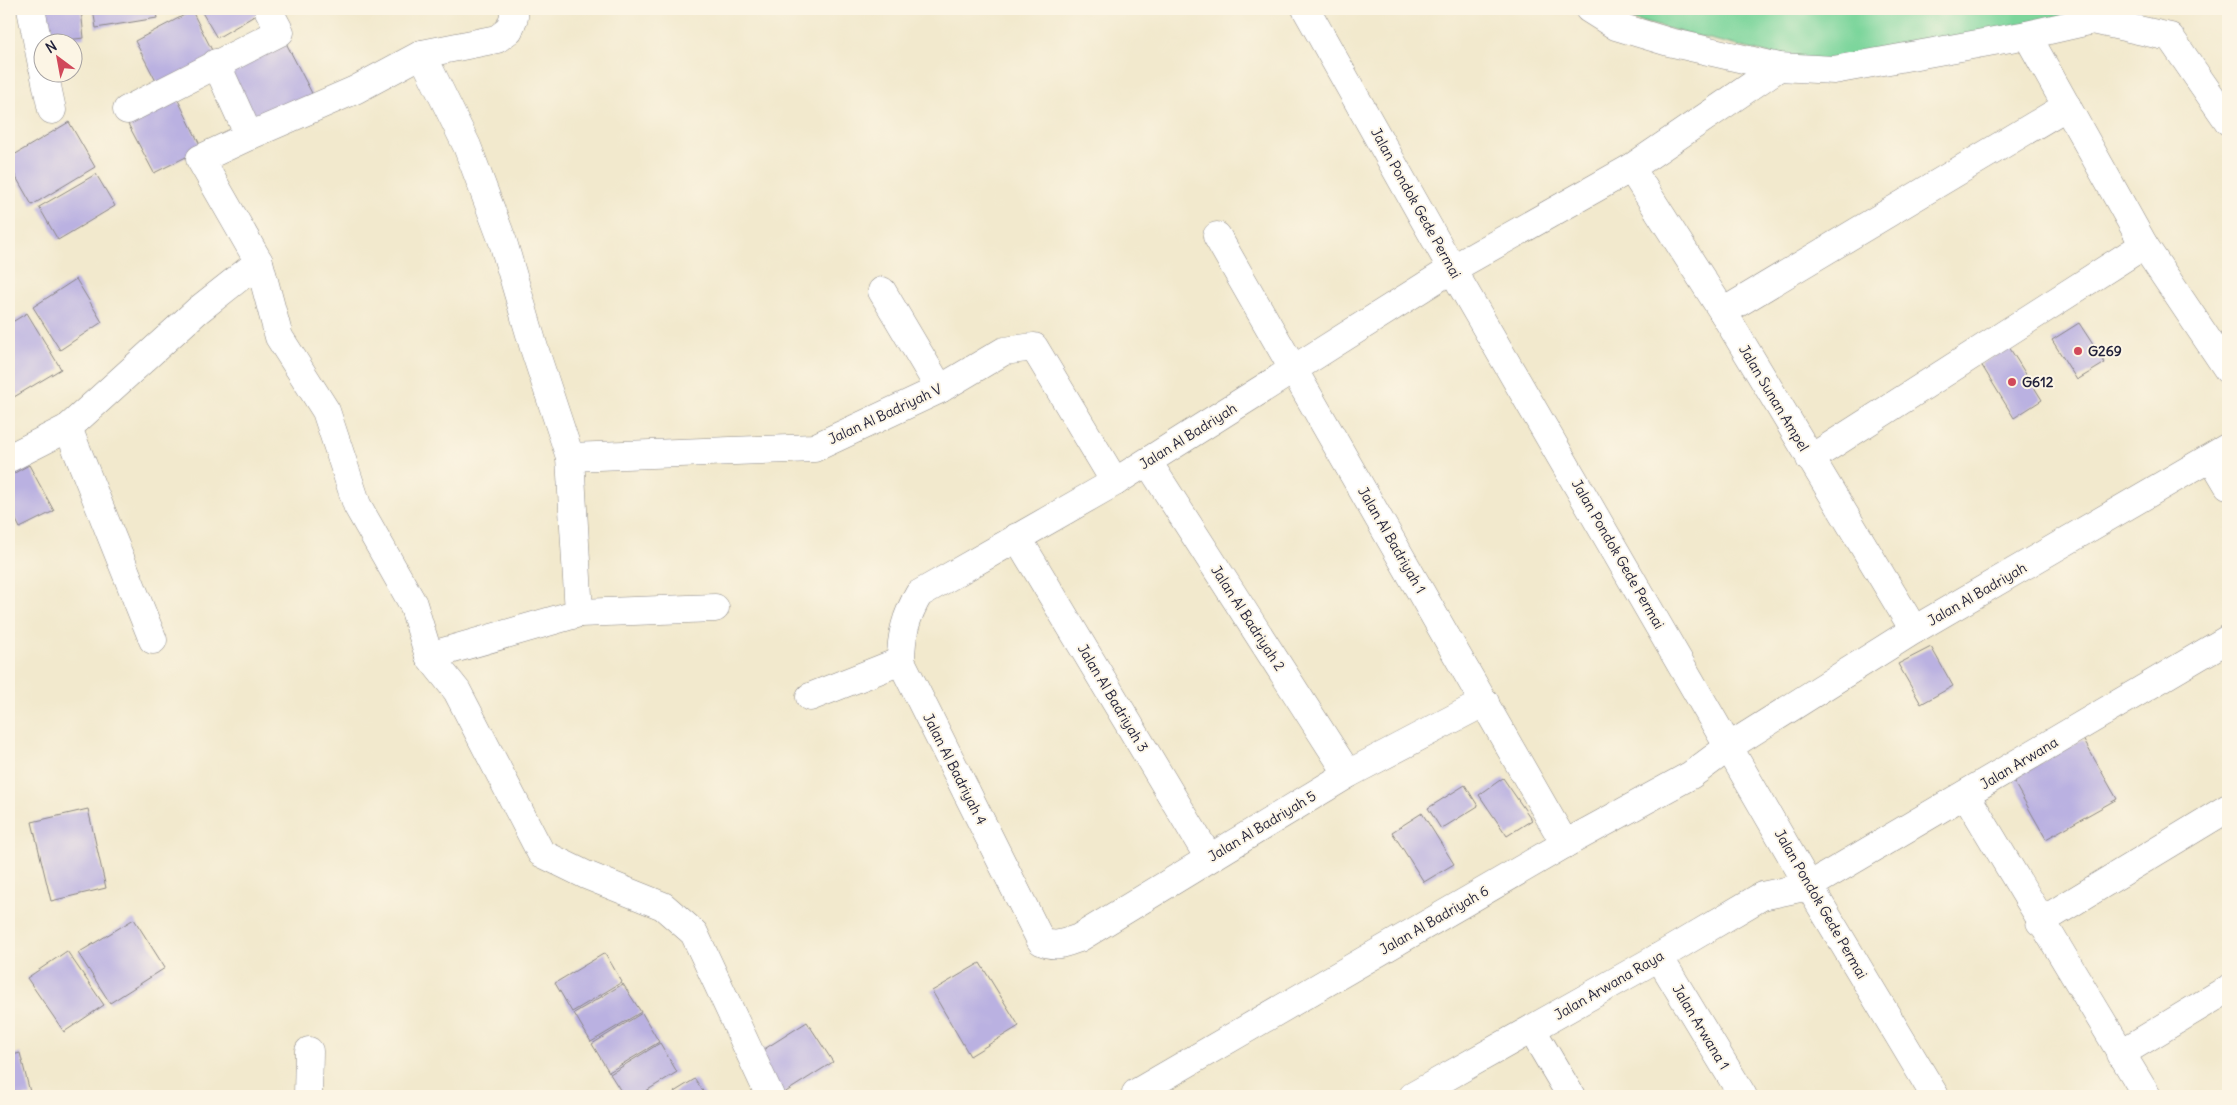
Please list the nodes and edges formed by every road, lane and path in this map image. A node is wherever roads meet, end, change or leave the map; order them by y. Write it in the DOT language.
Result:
graph roads {
  1 [pos="31,9"];
  2 [pos="268,9"];
  3 [pos="514,9"];
  4 [pos="1306,9"];
  5 [pos="1589,9"];
  6 [pos="36,32"];
  7 [pos="2027,35"];
  8 [pos="422,54"];
  9 [pos="216,63"];
  10 [pos="1780,68"];
  11 [pos="46,82"];
  12 [pos="2068,106"];
  13 [pos="52,110"];
  14 [pos="128,110"];
  15 [pos="2228,121"];
  16 [pos="249,136"];
  17 [pos="1631,168"];
  18 [pos="1217,236"];
  19 [pos="2144,245"];
  20 [pos="259,262"];
  21 [pos="1452,269"];
  22 [pos="882,291"];
  23 [pos="1723,312"];
  24 [pos="1294,369"];
  25 [pos="2228,370"];
  26 [pos="940,389"];
  27 [pos="68,428"];
  28 [pos="2220,452"];
  29 [pos="570,457"];
  30 [pos="9,458"];
  31 [pos="1810,458"];
  32 [pos="1148,462"];
  33 [pos="1115,482"];
  34 [pos="2228,486"];
  35 [pos="1018,537"];
  36 [pos="715,608"];
  37 [pos="580,613"];
  38 [pos="1914,630"];
  39 [pos="2228,639"];
  40 [pos="153,640"];
  41 [pos="429,656"];
  42 [pos="901,661"];
  43 [pos="810,697"];
  44 [pos="1485,702"];
  45 [pos="1730,746"];
  46 [pos="1348,774"];
  47 [pos="1966,796"];
  48 [pos="2228,808"];
  49 [pos="1565,844"];
  50 [pos="1209,858"];
  51 [pos="1809,886"];
  52 [pos="2040,922"];
  53 [pos="1041,940"];
  54 [pos="1659,957"];
  55 [pos="2228,989"];
  56 [pos="1532,1030"];
  57 [pos="309,1051"];
  58 [pos="2120,1054"];
  59 [pos="1136,1093"];
  60 [pos="308,1096"];
  61 [pos="770,1096"];
  62 [pos="1413,1096"];
  63 [pos="1572,1096"];
  64 [pos="1743,1096"];
  65 [pos="1935,1096"];
  66 [pos="2147,1096"];
  1 -- 6 [label="street"];
  2 -- 9 [label="street"];
  3 -- 8 [label="street"];
  4 -- 21 [label="street, Jalan Pondok Gede Permai"];
  5 -- 10 [label="street"];
  7 -- 10 [label="street"];
  7 -- 12 [label="street"];
  7 -- 15 [label="street"];
  8 -- 16 [label="street"];
  8 -- 29 [label="street"];
  9 -- 14 [label="street"];
  9 -- 16 [label="street"];
  10 -- 17 [label="street, Jalan Al Badriyah"];
  11 -- 13 [label="street"];
  12 -- 19 [label="street"];
  12 -- 23 [label="street"];
  16 -- 20 [label="street"];
  17 -- 21 [label="street, Jalan Al Badriyah"];
  17 -- 23 [label="street, Jalan Sunan Ampel"];
  18 -- 24 [label="street, Jalan Al Badriyah 1"];
  19 -- 25 [label="street"];
  19 -- 31 [label="street"];
  20 -- 27 [label="street"];
  20 -- 41 [label="street"];
  21 -- 24 [label="street, Jalan Al Badriyah"];
  21 -- 45 [label="street, Jalan Pondok Gede Permai"];
  22 -- 26 [label="street"];
  23 -- 31 [label="street, Jalan Sunan Ampel"];
  24 -- 32 [label="street, Jalan Al Badriyah"];
  24 -- 44 [label="street, Jalan Al Badriyah 1"];
  26 -- 29 [label="street, Jalan Al Badriyah V"];
  26 -- 33 [label="street, Jalan Al Badriyah V"];
  27 -- 30 [label="street"];
  27 -- 40 [label="street"];
  28 -- 34 [label="street"];
  28 -- 38 [label="street, Jalan Al Badriyah"];
  29 -- 37 [label="street"];
  31 -- 38 [label="street, Jalan Sunan Ampel"];
  32 -- 33 [label="street, Jalan Al Badriyah"];
  32 -- 46 [label="street, Jalan Al Badriyah 2"];
  33 -- 35 [label="street, Jalan Al Badriyah"];
  35 -- 42 [label="street, Jalan Al Badriyah"];
  35 -- 50 [label="street, Jalan Al Badriyah 3"];
  36 -- 37 [label="street"];
  37 -- 41 [label="street"];
  38 -- 45 [label="street, Jalan Al Badriyah"];
  39 -- 47 [label="street, Jalan Arwana"];
  41 -- 61 [label="street"];
  42 -- 43 [label="street"];
  42 -- 53 [label="street, Jalan Al Badriyah 4"];
  44 -- 46 [label="street, Jalan Al Badriyah 5"];
  44 -- 49 [label="street, Jalan Al Badriyah 1"];
  45 -- 49 [label="street, Jalan Al Badriyah 6"];
  45 -- 51 [label="street, Jalan Pondok Gede Permai"];
  46 -- 50 [label="street, Jalan Al Badriyah 5"];
  47 -- 51 [label="street, Jalan Arwana"];
  47 -- 52 [label="street"];
  48 -- 52 [label="street"];
  49 -- 59 [label="street, Jalan Al Badriyah 6"];
  50 -- 53 [label="street, Jalan Al Badriyah 5"];
  51 -- 54 [label="street, Jalan Arwana Raya"];
  51 -- 65 [label="street, Jalan Pondok Gede Permai"];
  52 -- 58 [label="street"];
  54 -- 56 [label="street, Jalan Arwana Raya"];
  54 -- 64 [label="street, Jalan Arwana 1"];
  55 -- 58 [label="street"];
  56 -- 62 [label="street, Jalan Arwana Raya"];
  56 -- 63 [label="street"];
  57 -- 60 [label="street"];
  58 -- 66 [label="street"];
}
